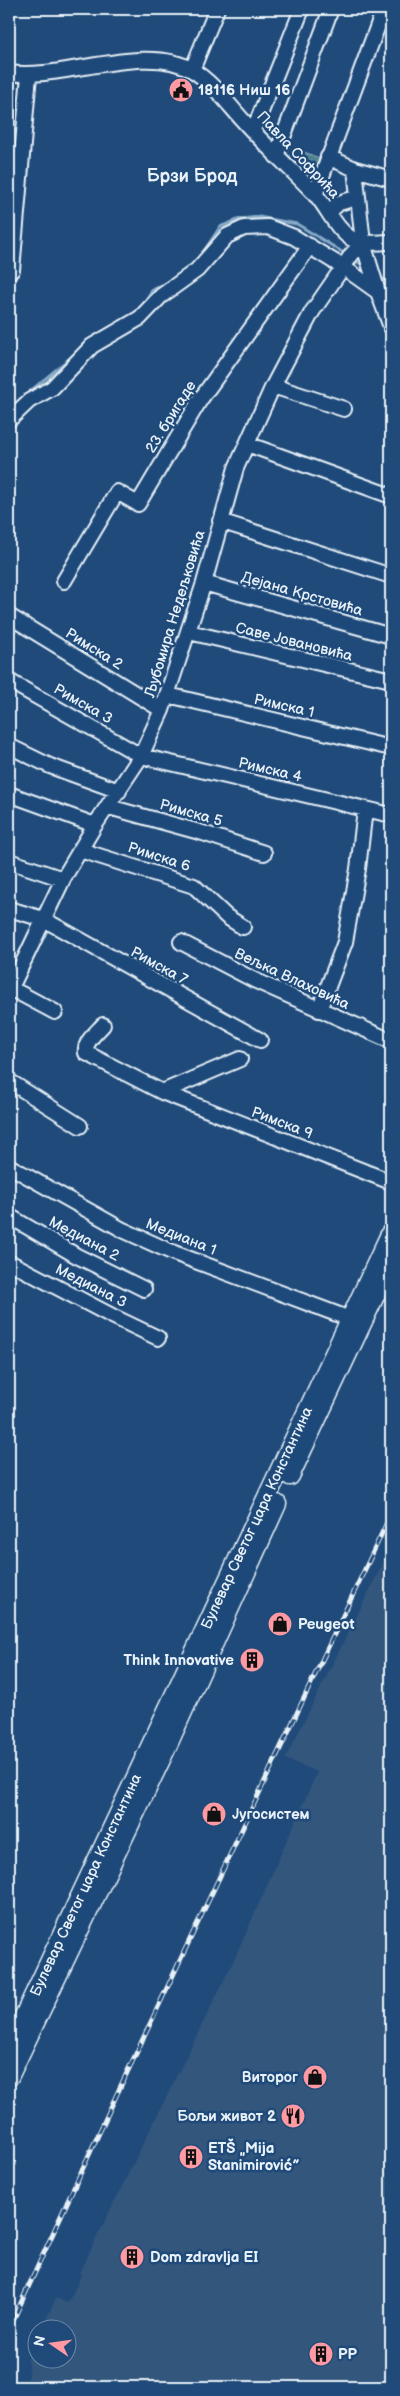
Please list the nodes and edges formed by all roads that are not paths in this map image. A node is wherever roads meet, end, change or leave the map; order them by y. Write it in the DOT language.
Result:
graph roads {
  1 [pos="217,9"];
  2 [pos="302,9"];
  3 [pos="332,9"];
  4 [pos="384,9"];
  5 [pos="192,70"];
  6 [pos="9,74"];
  7 [pos="29,75"];
  8 [pos="252,130"];
  9 [pos="276,156"];
  10 [pos="328,157"];
  11 [pos="355,168"];
  12 [pos="391,179"];
  13 [pos="315,195"];
  14 [pos="356,198"];
  15 [pos="329,212"];
  16 [pos="391,242"];
  17 [pos="363,243"];
  18 [pos="310,246"];
  19 [pos="348,260"];
  20 [pos="12,270"];
  21 [pos="378,292"];
  22 [pos="391,327"];
  23 [pos="273,386"];
  24 [pos="344,409"];
  25 [pos="9,420"];
  26 [pos="247,444"];
  27 [pos="391,496"];
  28 [pos="220,521"];
  29 [pos="391,576"];
  30 [pos="64,581"];
  31 [pos="204,583"];
  32 [pos="9,616"];
  33 [pos="189,632"];
  34 [pos="391,636"];
  35 [pos="391,680"];
  36 [pos="9,681"];
  37 [pos="168,695"];
  38 [pos="162,710"];
  39 [pos="9,746"];
  40 [pos="391,748"];
  41 [pos="140,756"];
  42 [pos="119,792"];
  43 [pos="9,794"];
  44 [pos="108,807"];
  45 [pos="365,809"];
  46 [pos="391,815"];
  47 [pos="95,825"];
  48 [pos="80,850"];
  49 [pos="264,853"];
  50 [pos="9,861"];
  51 [pos="63,879"];
  52 [pos="9,909"];
  53 [pos="42,919"];
  54 [pos="243,927"];
  55 [pos="181,942"];
  56 [pos="10,985"];
  57 [pos="319,1010"];
  58 [pos="55,1012"];
  59 [pos="102,1025"];
  60 [pos="260,1040"];
  61 [pos="391,1041"];
  62 [pos="240,1059"];
  63 [pos="9,1081"];
  64 [pos="162,1092"];
  65 [pos="80,1126"];
  66 [pos="9,1166"];
  67 [pos="391,1182"];
  68 [pos="9,1216"];
  69 [pos="391,1232"];
  70 [pos="9,1262"];
  71 [pos="391,1262"];
  72 [pos="144,1289"];
  73 [pos="350,1319"];
  74 [pos="158,1338"];
  75 [pos="9,2048"];
  76 [pos="9,2077"];
  1 -- 5 [label="street"];
  2 -- 8 [label="street"];
  3 -- 9 [label="street"];
  4 -- 10 [label="street"];
  5 -- 7 [label="street, Павла Софрића"];
  5 -- 8 [label="street, Павла Софрића"];
  6 -- 7 [label="street, Павла Софрића"];
  7 -- 20 [label="street"];
  8 -- 9 [label="street, Павла Софрића"];
  9 -- 13 [label="street, Павла Софрића"];
  10 -- 11 [label="street"];
  10 -- 13 [label="street"];
  11 -- 12 [label="street"];
  11 -- 14 [label="street"];
  13 -- 15 [label="street, Павла Софрића"];
  14 -- 15 [label="street"];
  14 -- 17 [label="street"];
  15 -- 17 [label="street, Павла Софрића"];
  16 -- 17 [label="street"];
  17 -- 19 [label="street, Љубомира Недељковића"];
  17 -- 21 [label="street"];
  18 -- 19 [label="street"];
  18 -- 25 [label="street"];
  18 -- 30 [label="street, 23. бригаде"];
  19 -- 21 [label="street"];
  19 -- 23 [label="street, Љубомира Недељковића"];
  21 -- 22 [label="street"];
  23 -- 24 [label="street"];
  23 -- 26 [label="street, Љубомира Недељковића"];
  26 -- 27 [label="street"];
  26 -- 28 [label="street, Љубомира Недељковића"];
  28 -- 29 [label="street"];
  28 -- 31 [label="street, Љубомира Недељковића"];
  31 -- 33 [label="street, Љубомира Недељковића"];
  31 -- 34 [label="street, Дејана Крстовића"];
  32 -- 38 [label="street, Римска 2"];
  33 -- 35 [label="street, Саве Јовановића"];
  33 -- 37 [label="street, Љубомира Недељковића"];
  36 -- 41 [label="street, Римска 3"];
  37 -- 38 [label="street, Љубомира Недељковића"];
  37 -- 40 [label="street, Римска 1"];
  38 -- 41 [label="street, Љубомира Недељковића"];
  39 -- 42 [label="street"];
  41 -- 42 [label="street, Љубомира Недељковића"];
  41 -- 45 [label="street, Римска 4"];
  42 -- 44 [label="street, Љубомира Недељковића"];
  43 -- 47 [label="street"];
  44 -- 47 [label="street, Љубомира Недељковића"];
  44 -- 49 [label="street, Римска 5"];
  45 -- 46 [label="street, Римска 4"];
  45 -- 57 [label="street"];
  47 -- 48 [label="street, Љубомира Недељковића"];
  48 -- 51 [label="street, Љубомира Недељковића"];
  48 -- 54 [label="street, Римска 6"];
  50 -- 51 [label="street"];
  51 -- 53 [label="street, Љубомира Недељковића"];
  52 -- 53 [label="street, Римска 7"];
  53 -- 56 [label="street, Љубомира Недељковића"];
  53 -- 60 [label="street, Римска 7"];
  55 -- 57 [label="street, Вељка Влаховића"];
  56 -- 58 [label="street"];
  57 -- 61 [label="street, Вељка Влаховића"];
  59 -- 64 [label="street, Римска 9"];
  62 -- 64 [label="street"];
  63 -- 65 [label="street"];
  64 -- 67 [label="street, Римска 9"];
  66 -- 73 [label="street, Медиана 1"];
  68 -- 72 [label="street, Медиана 2"];
  69 -- 73 [label="main road, Булевар Светог цара Константина"];
  70 -- 74 [label="street, Медиана 3"];
  71 -- 76 [label="main road, Булевар Светог цара Константина"];
  73 -- 75 [label="main road, Булевар Светог цара Константина"];
}
